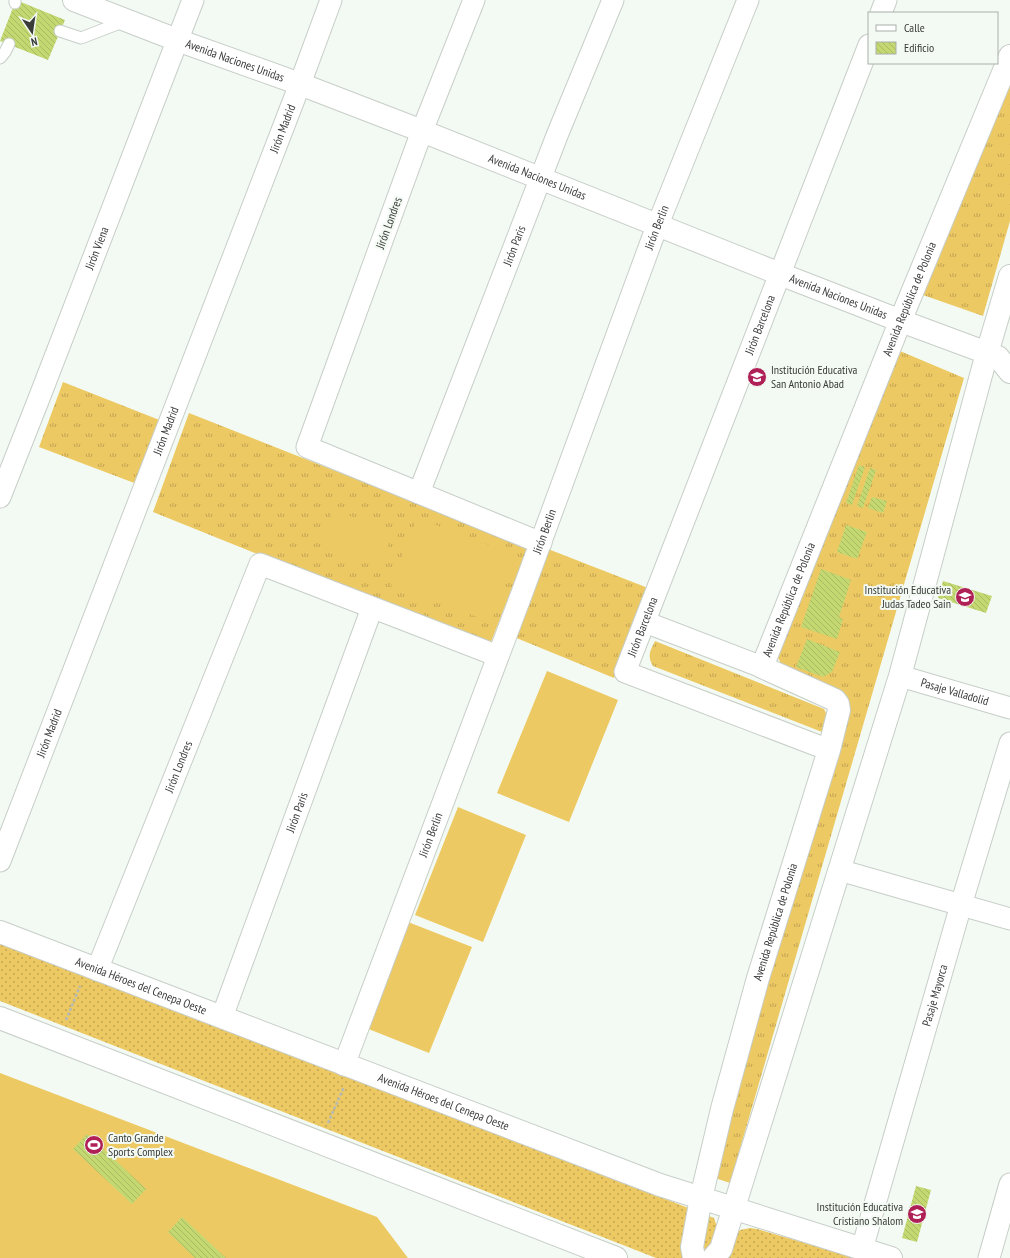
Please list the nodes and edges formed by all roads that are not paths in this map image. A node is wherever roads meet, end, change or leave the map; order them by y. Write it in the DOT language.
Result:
graph roads {
  1 [pos="74,0"];
  2 [pos="193,0"];
  3 [pos="331,0"];
  4 [pos="474,0"];
  5 [pos="613,0"];
  6 [pos="748,0"];
  7 [pos="886,0"];
  8 [pos="881,12"];
  9 [pos="126,20"];
  10 [pos="60,30"];
  11 [pos="177,40"];
  12 [pos="9,44"];
  13 [pos="868,48"];
  14 [pos="1010,56"];
  15 [pos="0,58"];
  16 [pos="300,84"];
  17 [pos="422,131"];
  18 [pos="541,178"];
  19 [pos="658,225"];
  20 [pos="780,274"];
  21 [pos="1010,276"];
  22 [pos="901,321"];
  23 [pos="1001,358"];
  24 [pos="420,492"];
  25 [pos="0,496"];
  26 [pos="541,543"];
  27 [pos="372,608"];
  28 [pos="645,622"];
  29 [pos="498,656"];
  30 [pos="762,667"];
  31 [pos="900,676"];
  32 [pos="1010,708"];
  33 [pos="1010,743"];
  34 [pos="829,750"];
  35 [pos="0,861"];
  36 [pos="839,870"];
  37 [pos="961,905"];
  38 [pos="1010,919"];
  39 [pos="0,932"];
  40 [pos="93,968"];
  41 [pos="222,1017"];
  42 [pos="0,1018"];
  43 [pos="348,1066"];
  44 [pos="1010,1184"];
  45 [pos="701,1198"];
  46 [pos="733,1209"];
  47 [pos="862,1249"];
  48 [pos="616,1258"];
  49 [pos="694,1258"];
  50 [pos="714,1258"];
  51 [pos="891,1258"];
  52 [pos="989,1258"];
  1 -- 9 [label="main road, Avenida Naciones Unidas"];
  2 -- 11 [label="street, Jirón Viena"];
  3 -- 16 [label="street, Jirón Madrid"];
  4 -- 17 [label="street, Jirón Londres"];
  5 -- 18 [label="street, Jirón Paris"];
  6 -- 19 [label="street, Jirón Berlin"];
  7 -- 8 [label="street"];
  9 -- 10 [label="lane"];
  9 -- 11 [label="main road, Avenida Naciones Unidas"];
  11 -- 16 [label="main road, Avenida Naciones Unidas"];
  11 -- 25 [label="street, Jirón Viena"];
  12 -- 15 [label="lane"];
  13 -- 20 [label="street, Jirón Barcelona"];
  14 -- 22 [label="main road, Avenida República de Polonia"];
  16 -- 17 [label="main road, Avenida Naciones Unidas"];
  16 -- 35 [label="street, Jirón Madrid"];
  17 -- 18 [label="main road, Avenida Naciones Unidas"];
  17 -- 24 [label="street, Jirón Londres"];
  18 -- 19 [label="main road, Avenida Naciones Unidas"];
  18 -- 24 [label="street, Jirón Paris"];
  19 -- 20 [label="main road, Avenida Naciones Unidas"];
  19 -- 26 [label="street, Jirón Berlin"];
  20 -- 22 [label="main road, Avenida Naciones Unidas"];
  20 -- 28 [label="street, Jirón Barcelona"];
  21 -- 23 [label="main road"];
  22 -- 23 [label="main road, Avenida Naciones Unidas"];
  22 -- 30 [label="main road, Avenida República de Polonia"];
  23 -- 31 [label="main road"];
  24 -- 26 [label="street"];
  26 -- 29 [label="street, Jirón Berlin"];
  27 -- 29 [label="street"];
  27 -- 40 [label="street, Jirón Londres"];
  27 -- 41 [label="street, Jirón Paris"];
  28 -- 30 [label="street"];
  28 -- 34 [label="street, Jirón Barcelona"];
  29 -- 43 [label="street, Jirón Berlin"];
  30 -- 34 [label="main road, Avenida República de Polonia"];
  31 -- 32 [label="street, Pasaje Valladolid"];
  31 -- 36 [label="main road"];
  33 -- 37 [label="street, Pasaje Mayorca"];
  34 -- 45 [label="main road, Avenida República de Polonia"];
  36 -- 37 [label="street"];
  36 -- 46 [label="main road"];
  37 -- 38 [label="street"];
  37 -- 47 [label="street, Pasaje Mayorca"];
  39 -- 40 [label="main road, Avenida Héroes del Cenepa Oeste"];
  40 -- 41 [label="main road, Avenida Héroes del Cenepa Oeste"];
  41 -- 43 [label="main road, Avenida Héroes del Cenepa Oeste"];
  42 -- 48 [label="main road"];
  43 -- 45 [label="main road, Avenida Héroes del Cenepa Oeste"];
  44 -- 52 [label="street"];
  45 -- 46 [label="main road, Avenida Héroes del Cenepa Oeste"];
  45 -- 49 [label="main road, Avenida República de Polonia"];
  46 -- 47 [label="main road, Avenida Héroes del Cenepa Oeste"];
  46 -- 50 [label="main road"];
  47 -- 51 [label="main road, Avenida Héroes del Cenepa Oeste"];
}
